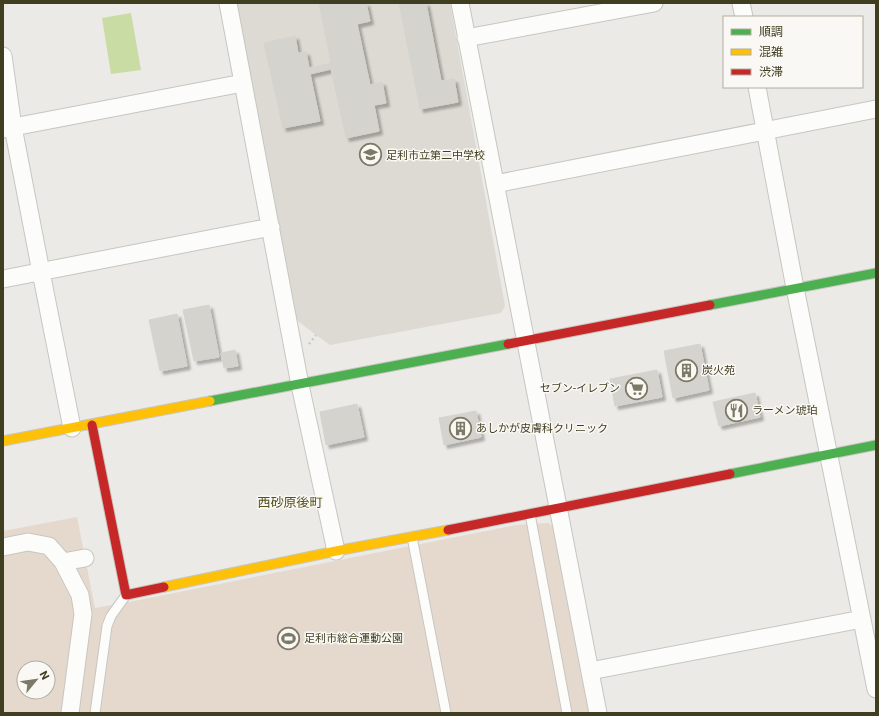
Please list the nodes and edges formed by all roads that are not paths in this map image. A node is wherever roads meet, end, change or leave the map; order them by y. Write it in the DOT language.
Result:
graph roads {
  1 [pos="228,3"];
  2 [pos="460,3"];
  3 [pos="654,3"];
  4 [pos="742,3"];
  5 [pos="744,16"];
  6 [pos="466,38"];
  7 [pos="3,56"];
  8 [pos="244,83"];
  9 [pos="757,88"];
  10 [pos="876,109"];
  11 [pos="8,128"];
  12 [pos="766,130"];
  13 [pos="495,184"];
  14 [pos="271,227"];
  15 [pos="41,272"];
  16 [pos="876,273"];
  17 [pos="3,279"];
  18 [pos="795,288"];
  19 [pos="526,340"];
  20 [pos="300,385"];
  21 [pos="92,425"];
  22 [pos="72,428"];
  23 [pos="3,442"];
  24 [pos="876,445"];
  25 [pos="829,454"];
  26 [pos="558,508"];
  27 [pos="530,513"];
  28 [pos="412,537"];
  29 [pos="3,547"];
  30 [pos="336,551"];
  31 [pos="85,558"];
  32 [pos="63,562"];
  33 [pos="126,595"];
  34 [pos="862,619"];
  35 [pos="590,671"];
  36 [pos="876,689"];
  37 [pos="70,713"];
  38 [pos="95,713"];
  39 [pos="446,713"];
  40 [pos="567,713"];
  41 [pos="598,713"];
  1 -- 8 [label="street"];
  2 -- 6 [label="street"];
  3 -- 6 [label="street"];
  4 -- 5 [label="street"];
  6 -- 13 [label="street"];
  7 -- 11 [label="street"];
  8 -- 11 [label="street"];
  8 -- 14 [label="street"];
  9 -- 12 [label="street"];
  10 -- 12 [label="street"];
  11 -- 15 [label="street"];
  12 -- 13 [label="street"];
  12 -- 18 [label="street"];
  13 -- 19 [label="street"];
  14 -- 15 [label="street"];
  14 -- 20 [label="street"];
  15 -- 17 [label="street"];
  15 -- 22 [label="street"];
  16 -- 18 [label="street"];
  18 -- 19 [label="street"];
  18 -- 25 [label="street"];
  19 -- 20 [label="street"];
  19 -- 26 [label="street"];
  20 -- 21 [label="street"];
  20 -- 30 [label="street"];
  21 -- 22 [label="street"];
  21 -- 33 [label="street"];
  22 -- 23 [label="street"];
  24 -- 25 [label="street"];
  25 -- 26 [label="street"];
  25 -- 34 [label="street"];
  26 -- 27 [label="street"];
  26 -- 35 [label="street"];
  27 -- 28 [label="street"];
  27 -- 40 [label="lane"];
  28 -- 30 [label="street"];
  28 -- 39 [label="lane"];
  29 -- 32 [label="street"];
  30 -- 33 [label="street"];
  31 -- 32 [label="street"];
  32 -- 37 [label="street"];
  33 -- 38 [label="lane"];
  34 -- 35 [label="street"];
  34 -- 36 [label="street"];
  35 -- 41 [label="street"];
}
